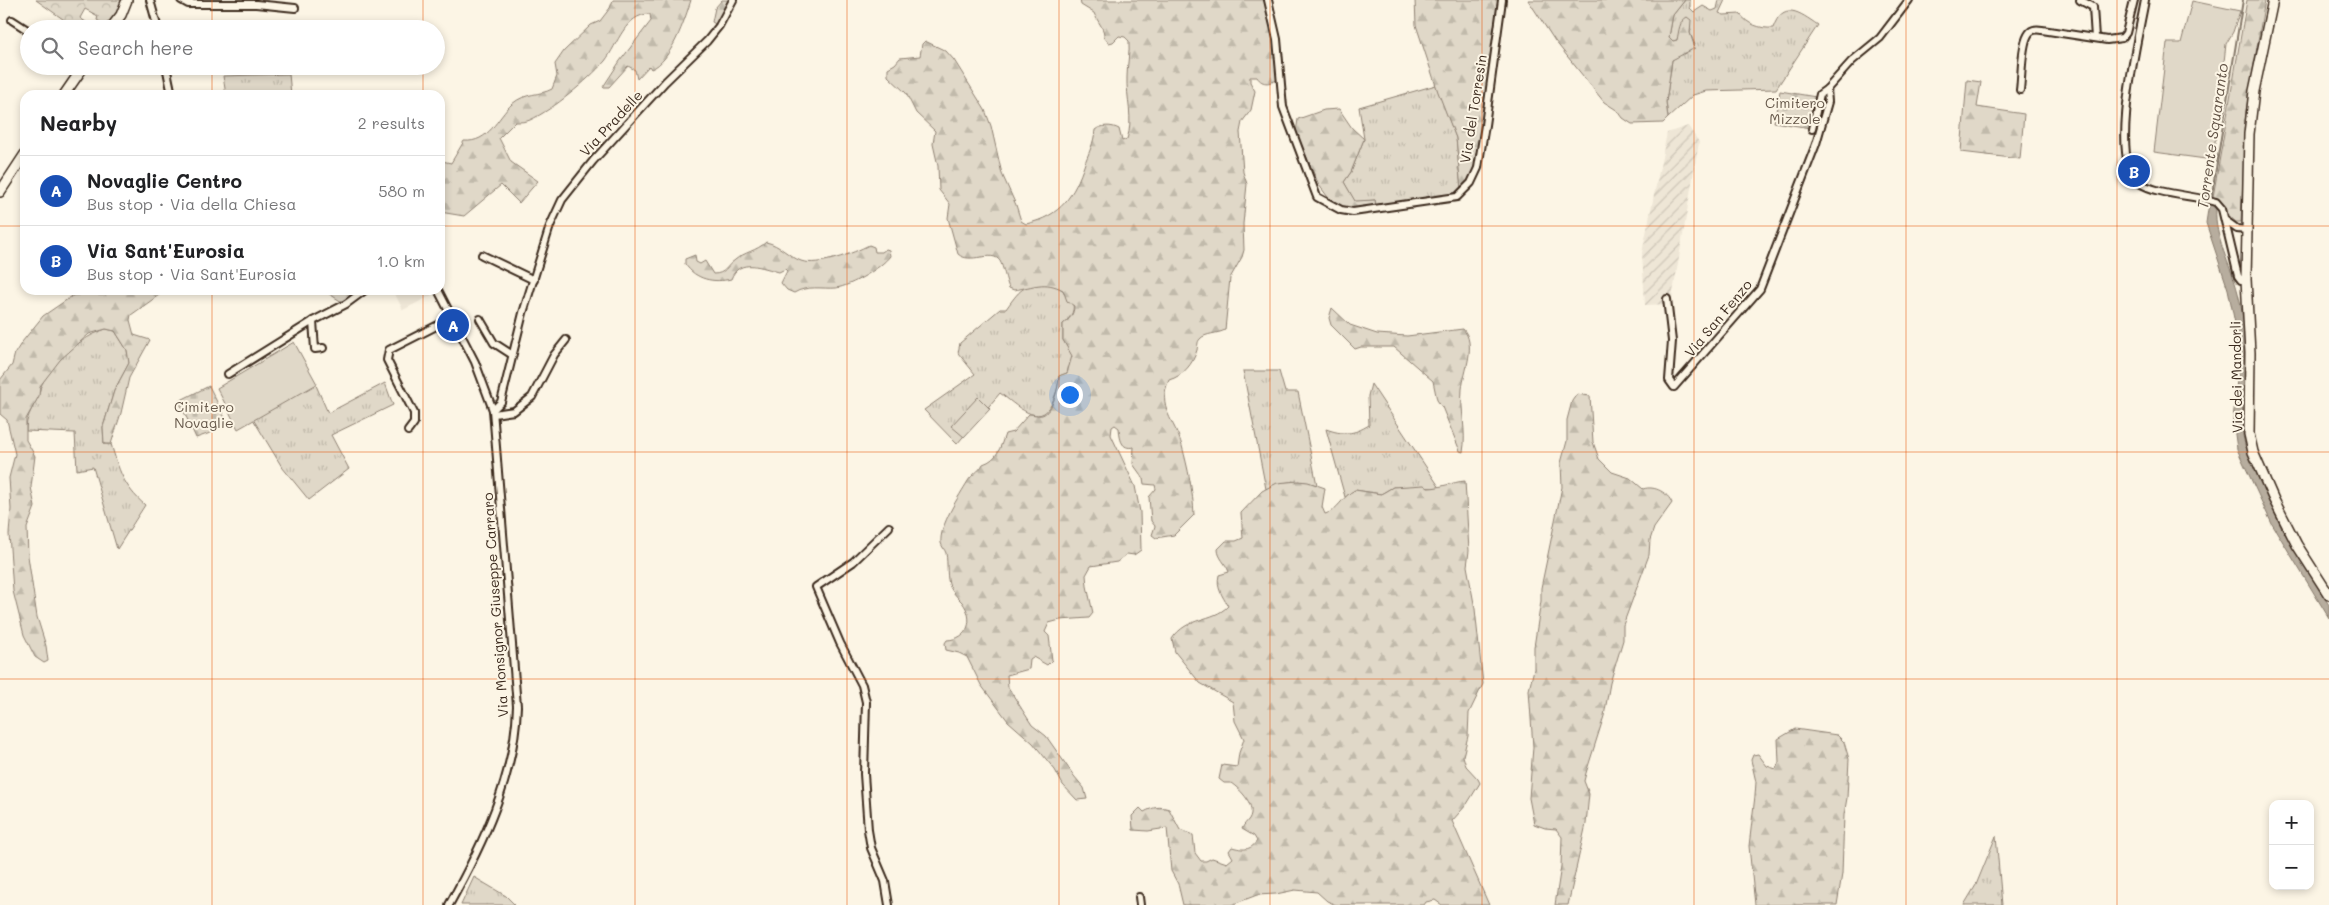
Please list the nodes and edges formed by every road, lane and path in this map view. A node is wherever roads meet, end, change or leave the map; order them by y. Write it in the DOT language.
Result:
graph roads {
  1 [pos="127,0"];
  2 [pos="150,0"];
  3 [pos="182,0"];
  4 [pos="733,0"];
  5 [pos="1268,0"];
  6 [pos="1502,0"];
  7 [pos="1909,0"];
  8 [pos="2080,0"];
  9 [pos="2134,0"];
  10 [pos="2145,0"];
  11 [pos="2273,0"];
  12 [pos="295,8"];
  13 [pos="12,20"];
  14 [pos="117,20"];
  15 [pos="156,20"];
  16 [pos="20,25"];
  17 [pos="2095,38"];
  18 [pos="78,75"];
  19 [pos="168,75"];
  20 [pos="1828,89"];
  21 [pos="67,90"];
  22 [pos="171,90"];
  23 [pos="2020,90"];
  24 [pos="1812,129"];
  25 [pos="20,162"];
  26 [pos="0,192"];
  27 [pos="2226,221"];
  28 [pos="2246,230"];
  29 [pos="482,255"];
  30 [pos="2246,279"];
  31 [pos="534,280"];
  32 [pos="358,295"];
  33 [pos="440,295"];
  34 [pos="1667,299"];
  35 [pos="452,318"];
  36 [pos="480,320"];
  37 [pos="313,321"];
  38 [pos="566,340"];
  39 [pos="323,348"];
  40 [pos="511,354"];
  41 [pos="228,374"];
  42 [pos="493,412"];
  43 [pos="408,431"];
  44 [pos="889,527"];
  45 [pos="2329,595"];
  46 [pos="1139,897"];
  47 [pos="449,905"];
  48 [pos="889,905"];
  49 [pos="1140,905"];
  1 -- 14 [label="street"];
  2 -- 15 [label="street"];
  3 -- 12 [label="street"];
  4 -- 31 [label="street, Via Pradelle"];
  5 -- 6 [label="street, Via del Torresin"];
  7 -- 20 [label="street"];
  8 -- 17 [label="street"];
  9 -- 17 [label="street"];
  10 -- 27 [label="street"];
  11 -- 28 [label="street, Via dei Mandorli"];
  13 -- 16 [label="street"];
  17 -- 23 [label="street"];
  18 -- 21 [label="street"];
  19 -- 22 [label="street"];
  20 -- 24 [label="street"];
  20 -- 34 [label="street, Via San Fenzo"];
  25 -- 26 [label="street"];
  27 -- 28 [label="street"];
  27 -- 30 [label="street"];
  28 -- 30 [label="street, Via dei Mandorli"];
  29 -- 31 [label="street"];
  30 -- 45 [label="street, Via dei Mandorli"];
  31 -- 40 [label="street, Via Pradelle"];
  32 -- 37 [label="street"];
  33 -- 35 [label="street, Via Monsignor Giuseppe Carraro"];
  35 -- 42 [label="street, Via Monsignor Giuseppe Carraro"];
  35 -- 43 [label="street"];
  36 -- 40 [label="street"];
  37 -- 39 [label="street"];
  37 -- 41 [label="street"];
  38 -- 42 [label="street"];
  40 -- 42 [label="street, Via Pradelle"];
  42 -- 47 [label="street, Via Monsignor Giuseppe Carraro"];
  44 -- 48 [label="street"];
  46 -- 49 [label="street"];
}
